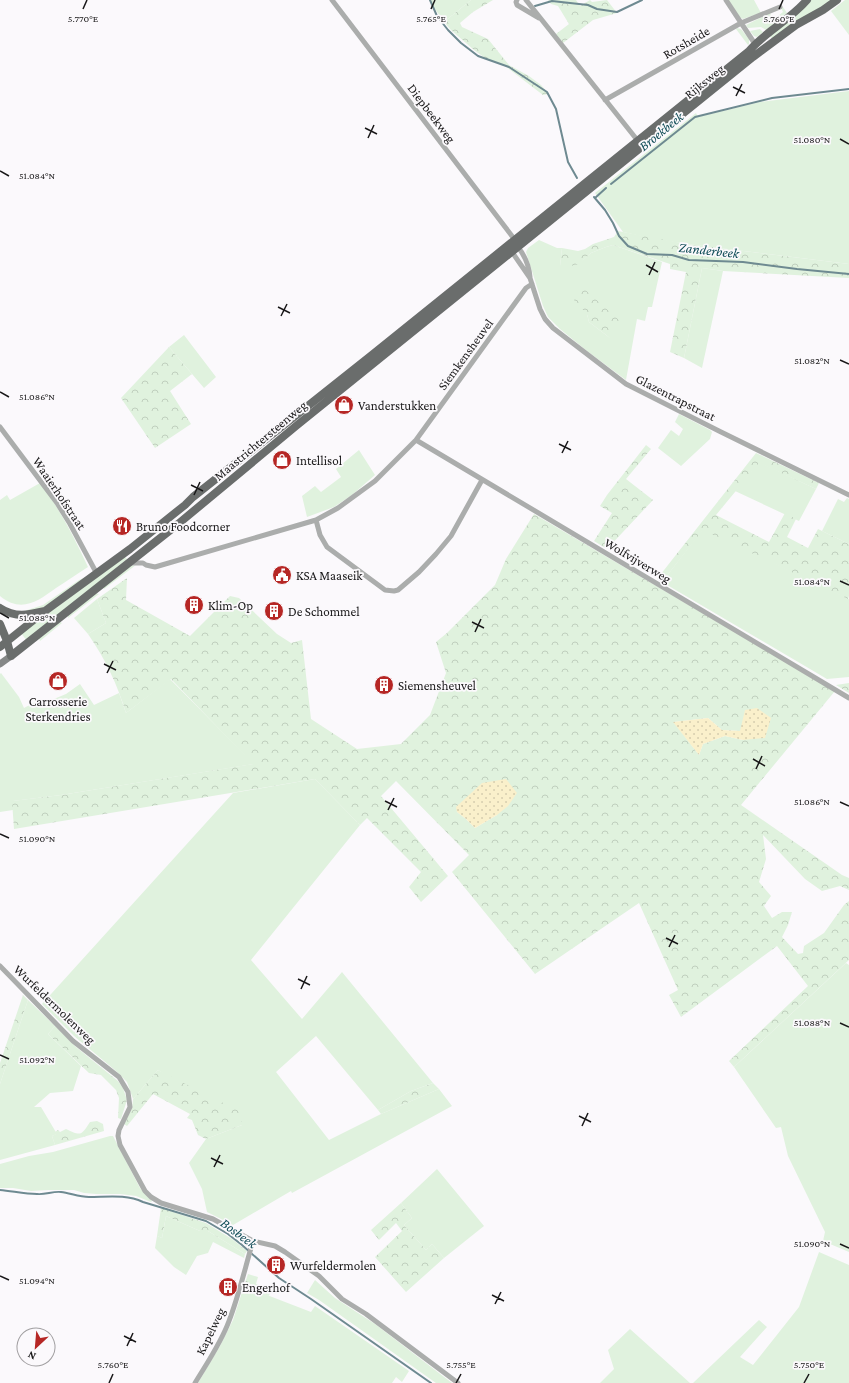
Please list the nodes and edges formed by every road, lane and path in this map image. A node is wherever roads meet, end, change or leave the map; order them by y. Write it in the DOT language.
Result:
graph roads {
  1 [pos="332,0"];
  2 [pos="517,0"];
  3 [pos="526,0"];
  4 [pos="726,0"];
  5 [pos="807,0"];
  6 [pos="837,0"];
  7 [pos="780,8"];
  8 [pos="541,19"];
  9 [pos="741,23"];
  10 [pos="755,44"];
  11 [pos="605,100"];
  12 [pos="638,141"];
  13 [pos="532,231"];
  14 [pos="515,246"];
  15 [pos="530,278"];
  16 [pos="532,284"];
  17 [pos="0,427"];
  18 [pos="416,440"];
  19 [pos="225,471"];
  20 [pos="482,480"];
  21 [pos="228,483"];
  22 [pos="849,495"];
  23 [pos="316,520"];
  24 [pos="143,552"];
  25 [pos="129,563"];
  26 [pos="143,563"];
  27 [pos="97,574"];
  28 [pos="0,608"];
  29 [pos="45,611"];
  30 [pos="0,624"];
  31 [pos="7,641"];
  32 [pos="0,647"];
  33 [pos="11,656"];
  34 [pos="0,664"];
  35 [pos="849,698"];
  36 [pos="0,966"];
  37 [pos="253,1241"];
  38 [pos="195,1383"];
  39 [pos="458,1383"];
  1 -- 14 [label="street, Diepbeekweg"];
  2 -- 8 [label="street"];
  3 -- 8 [label="street"];
  4 -- 9 [label="street"];
  5 -- 10 [label="main road, Rijksweg"];
  6 -- 13 [label="main road, Rijksweg"];
  7 -- 9 [label="street, Rotsheide"];
  8 -- 11 [label="street"];
  9 -- 10 [label="street"];
  9 -- 11 [label="street, Rotsheide"];
  10 -- 12 [label="main road, Rijksweg"];
  11 -- 12 [label="street"];
  12 -- 13 [label="main road, Rijksweg"];
  13 -- 14 [label="main road, Maastrichtersteenweg"];
  14 -- 15 [label="street, Glazentrapstraat"];
  14 -- 15 [label="street, Glazentrapstraat"];
  14 -- 19 [label="main road, Maastrichtersteenweg"];
  14 -- 21 [label="main road, Maastrichtersteenweg"];
  15 -- 16 [label="street, Glazentrapstraat"];
  16 -- 18 [label="street, Siemkensheuvel"];
  16 -- 22 [label="street, Glazentrapstraat"];
  17 -- 27 [label="street, Waaierhofstraat"];
  18 -- 20 [label="street, Wolfvijverweg"];
  18 -- 23 [label="street, Siemkensheuvel"];
  19 -- 21 [label="main road"];
  19 -- 27 [label="main road, Maastrichtersteenweg"];
  20 -- 23 [label="street"];
  20 -- 35 [label="street, Wolfvijverweg"];
  21 -- 24 [label="main road, Maastrichtersteenweg"];
  23 -- 26 [label="street, Siemkensheuvel"];
  24 -- 25 [label="main road, Maastrichtersteenweg"];
  24 -- 26 [label="street"];
  25 -- 26 [label="street, Siemkensheuvel"];
  25 -- 33 [label="main road, Maastrichtersteenweg"];
  27 -- 29 [label="main road, Maastrichtersteenweg"];
  28 -- 29 [label="main road"];
  29 -- 31 [label="main road, Maastrichtersteenweg"];
  30 -- 31 [label="main road"];
  31 -- 32 [label="main road, Maastrichtersteenweg"];
  31 -- 33 [label="main road"];
  32 -- 33 [label="main road"];
  33 -- 34 [label="main road, Maastrichtersteenweg"];
  36 -- 37 [label="street, Wurfeldermolenweg"];
  37 -- 38 [label="street, Kapelweg"];
  37 -- 39 [label="street, Wurfeldermolenweg"];
}
